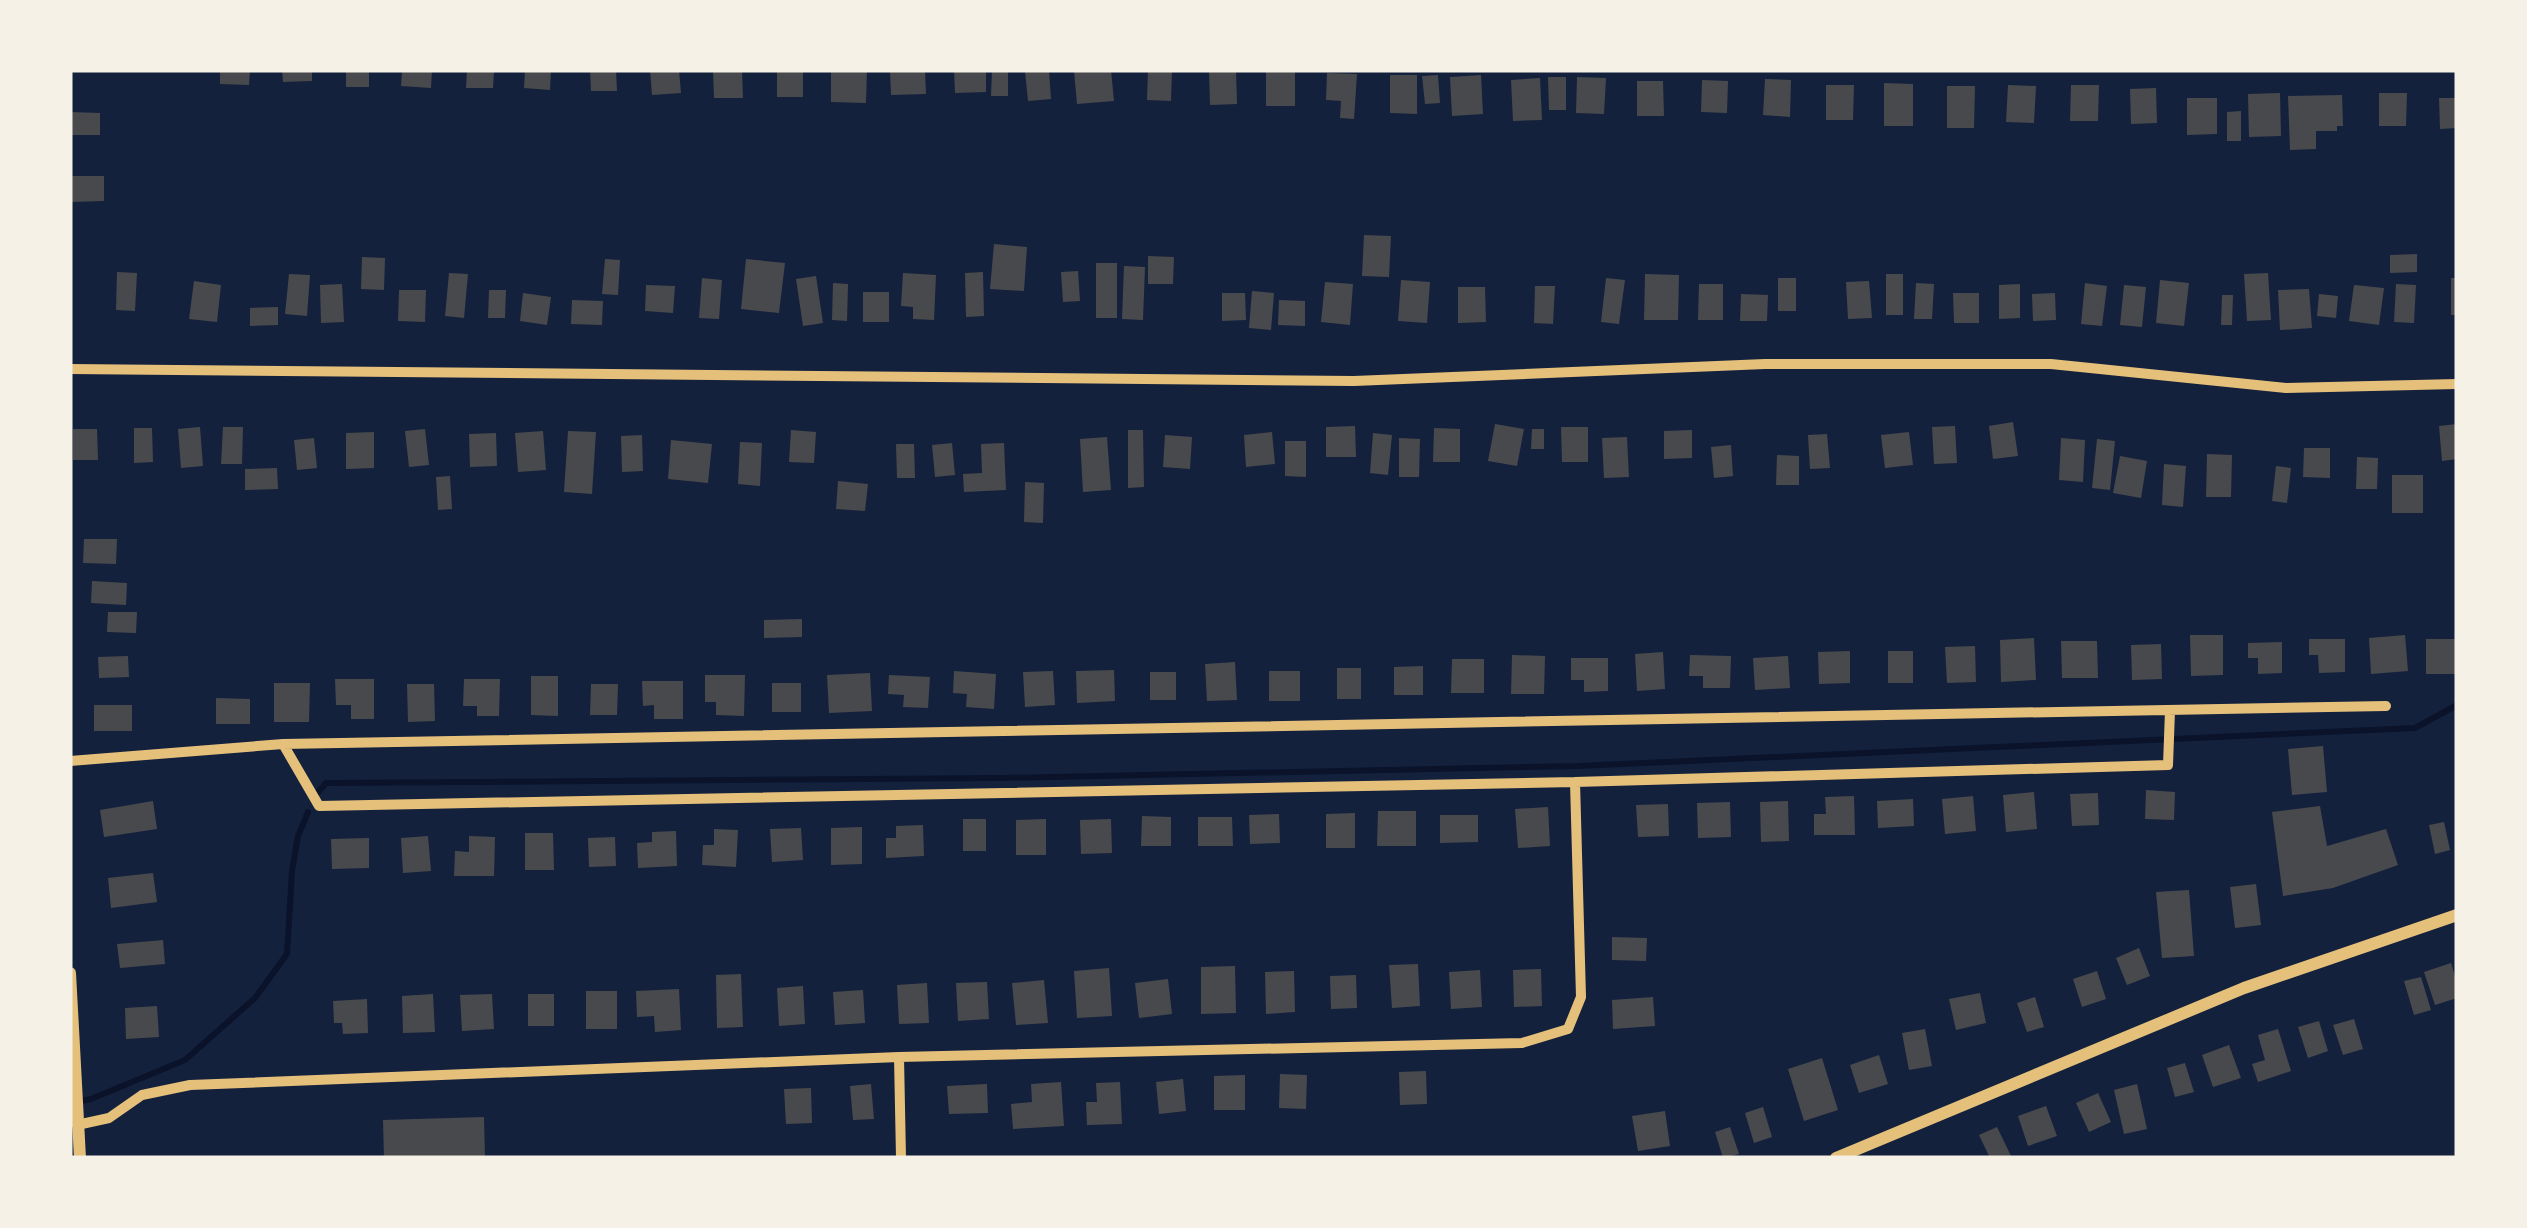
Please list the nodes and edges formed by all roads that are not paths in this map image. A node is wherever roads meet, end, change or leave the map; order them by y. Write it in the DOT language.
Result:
graph roads {
  1 [pos="70,370"];
  2 [pos="2457,384"];
  3 [pos="2386,706"];
  4 [pos="2170,711"];
  5 [pos="282,744"];
  6 [pos="70,761"];
  7 [pos="1575,782"];
  8 [pos="2457,915"];
  9 [pos="70,972"];
  10 [pos="899,1056"];
  11 [pos="77,1119"];
  12 [pos="80,1158"];
  13 [pos="902,1158"];
  14 [pos="1836,1158"];
  1 -- 2 [label="street"];
  3 -- 4 [label="street"];
  4 -- 5 [label="street"];
  4 -- 7 [label="street"];
  5 -- 6 [label="street"];
  5 -- 7 [label="street"];
  7 -- 10 [label="street"];
  8 -- 14 [label="street"];
  9 -- 11 [label="street"];
  10 -- 11 [label="street"];
  10 -- 13 [label="street"];
  11 -- 12 [label="street"];
}
